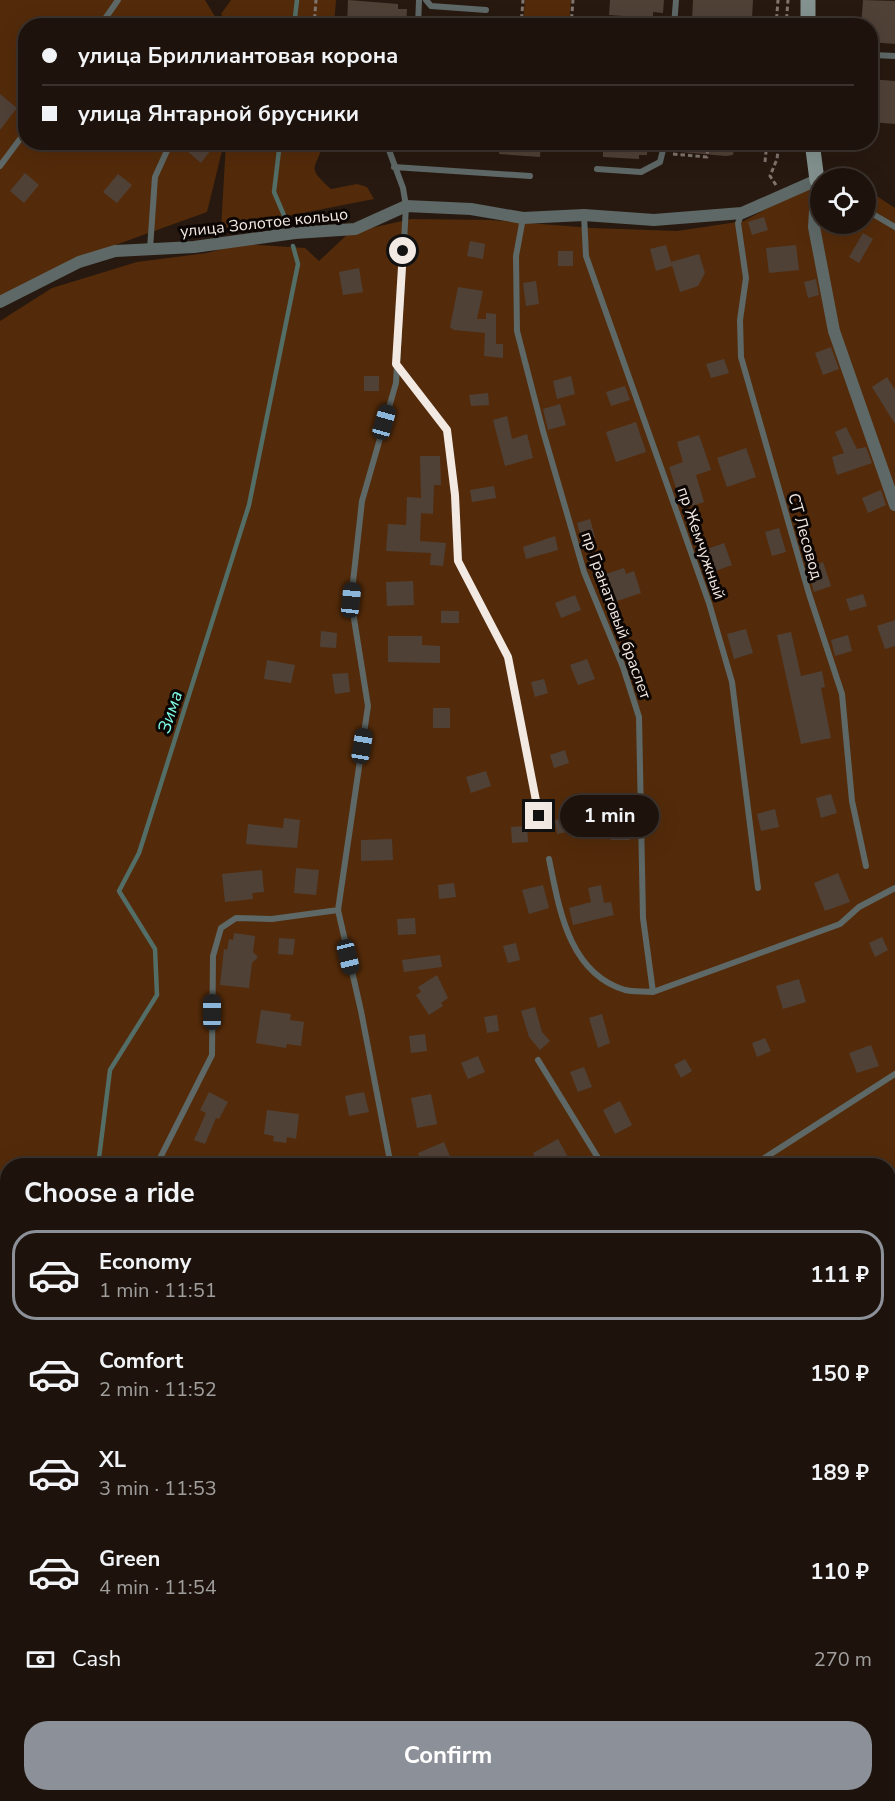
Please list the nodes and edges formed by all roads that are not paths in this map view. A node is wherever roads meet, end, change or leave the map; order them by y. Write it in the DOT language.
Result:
graph roads {
  1 [pos="118,0"];
  2 [pos="419,0"];
  3 [pos="426,0"];
  4 [pos="676,0"];
  5 [pos="808,0"];
  6 [pos="486,10"];
  7 [pos="106,18"];
  8 [pos="418,18"];
  9 [pos="675,18"];
  10 [pos="808,18"];
  11 [pos="878,56"];
  12 [pos="895,56"];
  13 [pos="18,142"];
  14 [pos="167,150"];
  15 [pos="389,150"];
  16 [pos="662,150"];
  17 [pos="813,150"];
  18 [pos="0,166"];
  19 [pos="394,167"];
  20 [pos="817,168"];
  21 [pos="597,169"];
  22 [pos="530,176"];
  23 [pos="810,185"];
  24 [pos="406,206"];
  25 [pos="742,213"];
  26 [pos="584,215"];
  27 [pos="876,216"];
  28 [pos="523,218"];
  29 [pos="895,227"];
  30 [pos="815,234"];
  31 [pos="150,249"];
  32 [pos="0,302"];
  33 [pos="396,364"];
  34 [pos="895,505"];
  35 [pos="539,816"];
  36 [pos="549,859"];
  37 [pos="866,866"];
  38 [pos="758,888"];
  39 [pos="895,888"];
  40 [pos="338,910"];
  41 [pos="653,992"];
  42 [pos="538,1060"];
  43 [pos="895,1074"];
  44 [pos="160,1158"];
  45 [pos="389,1158"];
  46 [pos="598,1158"];
  47 [pos="764,1158"];
  1 -- 7 [label="lane"];
  2 -- 8 [label="lane"];
  3 -- 6 [label="lane"];
  4 -- 9 [label="lane"];
  5 -- 10 [label="street"];
  11 -- 12 [label="lane"];
  13 -- 18 [label="lane"];
  14 -- 31 [label="lane"];
  15 -- 19 [label="lane"];
  16 -- 21 [label="lane"];
  17 -- 20 [label="street"];
  19 -- 22 [label="lane"];
  19 -- 24 [label="lane"];
  23 -- 25 [label="street, улица Золотое кольцо"];
  24 -- 28 [label="street, улица Золотое кольцо"];
  24 -- 31 [label="street, улица Золотое кольцо"];
  24 -- 33 [label="lane"];
  25 -- 26 [label="street, улица Золотое кольцо"];
  25 -- 37 [label="lane, СТ Лесовод"];
  26 -- 28 [label="street, улица Золотое кольцо"];
  26 -- 38 [label="lane, пр Жемчужный"];
  27 -- 29 [label="lane"];
  28 -- 41 [label="lane, пр Гранатовый браслет"];
  30 -- 34 [label="street"];
  31 -- 32 [label="street, улица Золотое кольцо"];
  33 -- 35 [label="lane"];
  33 -- 40 [label="lane"];
  36 -- 41 [label="lane"];
  39 -- 41 [label="lane"];
  40 -- 44 [label="lane"];
  40 -- 45 [label="lane"];
  42 -- 46 [label="lane"];
  43 -- 47 [label="lane"];
}
